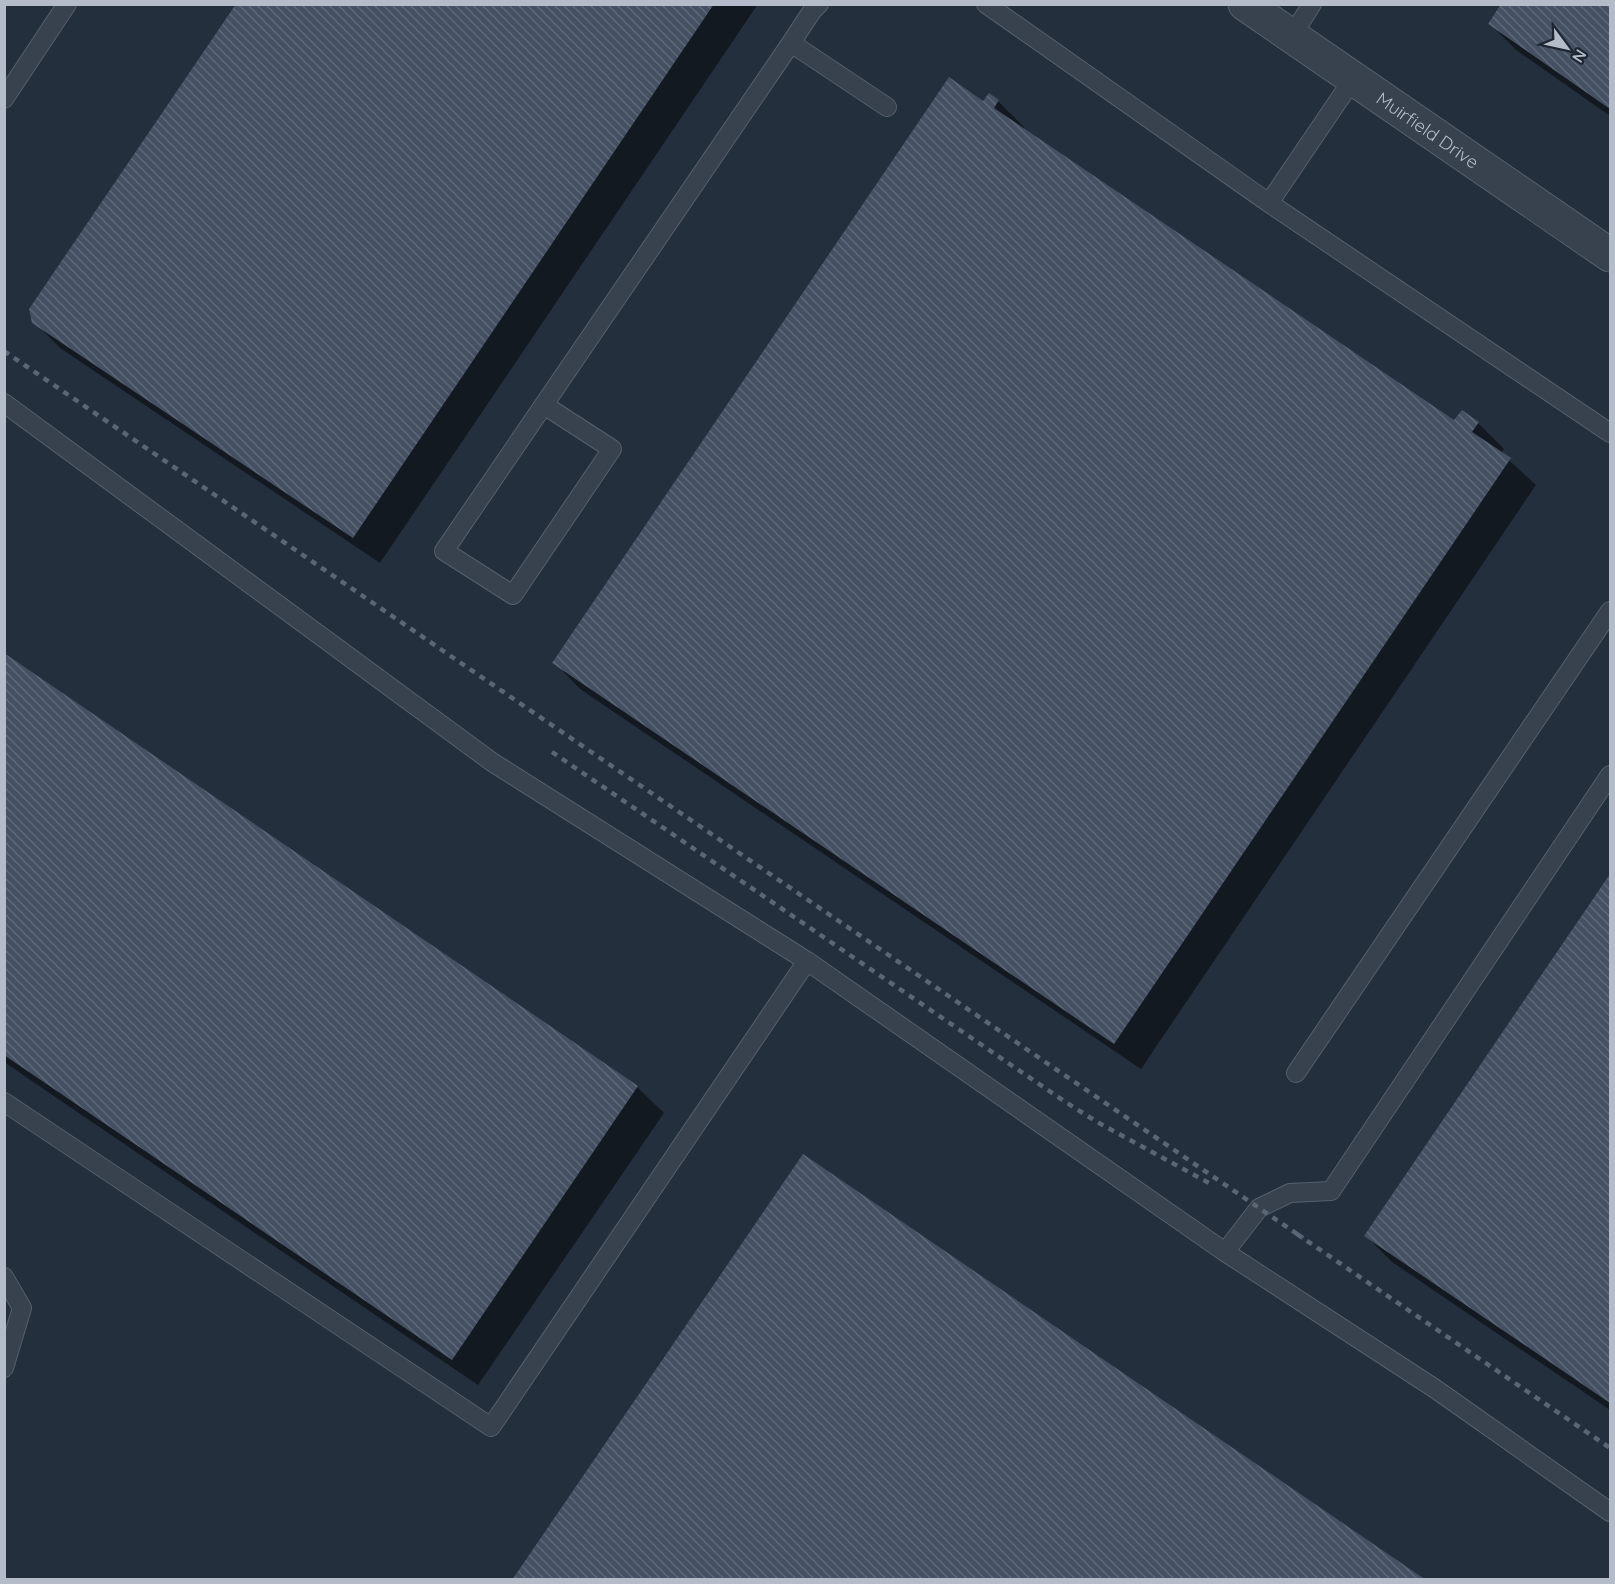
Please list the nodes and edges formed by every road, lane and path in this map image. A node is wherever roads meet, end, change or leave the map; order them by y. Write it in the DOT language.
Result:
graph roads {
  1 [pos="67,4"];
  2 [pos="819,4"];
  3 [pos="986,4"];
  4 [pos="1245,4"];
  5 [pos="1312,4"];
  6 [pos="1291,37"];
  7 [pos="791,43"];
  8 [pos="1353,80"];
  9 [pos="4,99"];
  10 [pos="886,107"];
  11 [pos="1269,203"];
  12 [pos="1611,255"];
  13 [pos="4,403"];
  14 [pos="544,405"];
  15 [pos="1611,433"];
  16 [pos="1611,611"];
  17 [pos="1611,775"];
  18 [pos="807,961"];
  19 [pos="1296,1073"];
  20 [pos="4,1102"];
  21 [pos="1225,1252"];
  22 [pos="4,1277"];
  23 [pos="4,1368"];
  24 [pos="1611,1512"];
  1 -- 9 [label="lane"];
  2 -- 7 [label="lane"];
  3 -- 11 [label="lane"];
  4 -- 6 [label="street, Muirfield Drive"];
  5 -- 6 [label="lane"];
  6 -- 8 [label="street, Muirfield Drive"];
  7 -- 10 [label="lane"];
  7 -- 14 [label="lane"];
  8 -- 11 [label="lane"];
  8 -- 12 [label="street, Muirfield Drive"];
  11 -- 15 [label="lane"];
  13 -- 18 [label="lane"];
  14 -- 14 [label="lane"];
  16 -- 19 [label="lane"];
  17 -- 21 [label="lane"];
  18 -- 20 [label="lane"];
  18 -- 21 [label="lane"];
  21 -- 24 [label="lane"];
  22 -- 23 [label="lane"];
}
